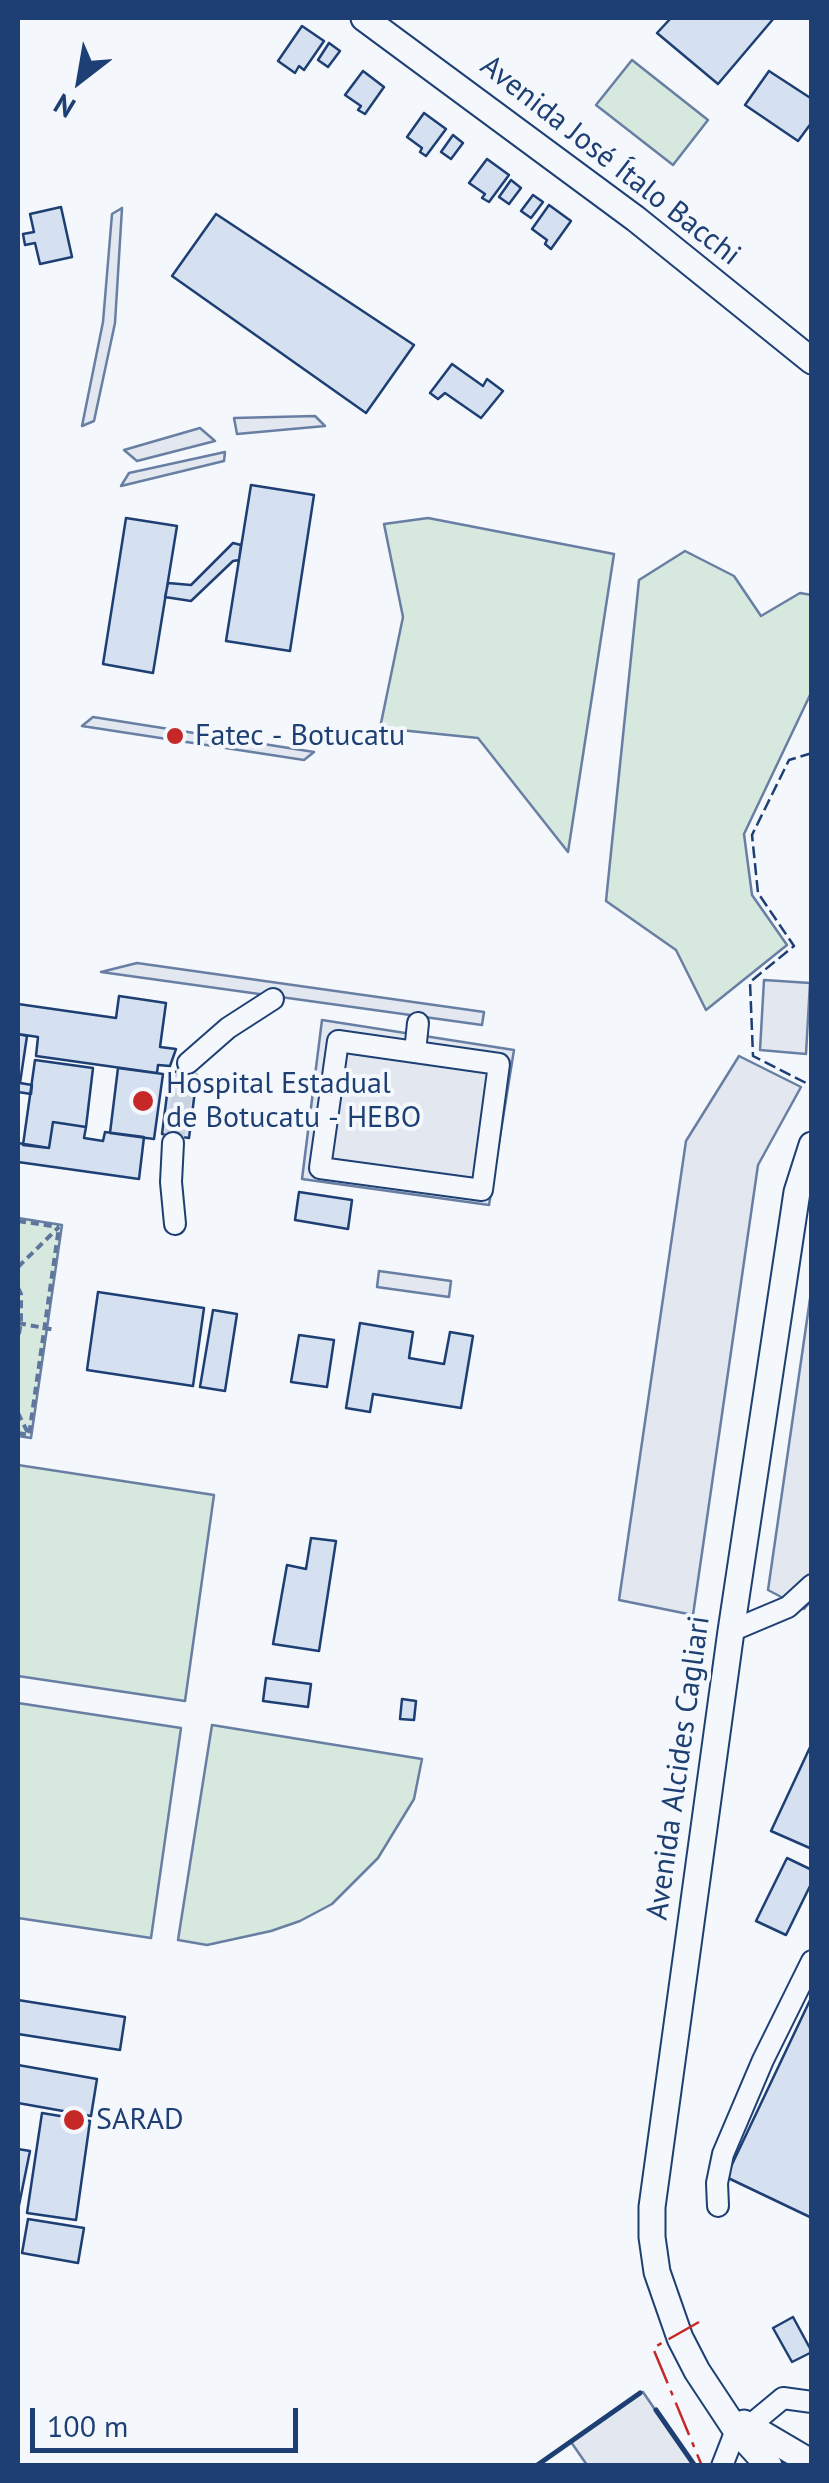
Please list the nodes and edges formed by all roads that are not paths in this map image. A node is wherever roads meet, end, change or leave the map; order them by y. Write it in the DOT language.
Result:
graph roads {
  1 [pos="364,18"];
  2 [pos="812,361"];
  3 [pos="273,999"];
  4 [pos="418,1023"];
  5 [pos="415,1052"];
  6 [pos="188,1064"];
  7 [pos="173,1143"];
  8 [pos="812,1145"];
  9 [pos="176,1224"];
  10 [pos="812,1586"];
  11 [pos="731,1631"];
  12 [pos="812,1961"];
  13 [pos="718,2206"];
  14 [pos="812,2402"];
  15 [pos="742,2429"];
  16 [pos="812,2462"];
  17 [pos="722,2466"];
  18 [pos="769,2466"];
  1 -- 2 [label="main road, Avenida José Ítalo Bacchi"];
  3 -- 6 [label="street"];
  4 -- 5 [label="street"];
  5 -- 5 [label="street"];
  7 -- 9 [label="street"];
  8 -- 11 [label="main road, Avenida Alcides Cagliari"];
  10 -- 11 [label="street"];
  11 -- 15 [label="main road, Avenida Alcides Cagliari"];
  12 -- 13 [label="street"];
  14 -- 15 [label="street"];
  15 -- 16 [label="main road, Avenida Alcides Cagliari"];
  15 -- 17 [label="street"];
  15 -- 18 [label="main road, Avenida Alcides Cagliari"];
}
